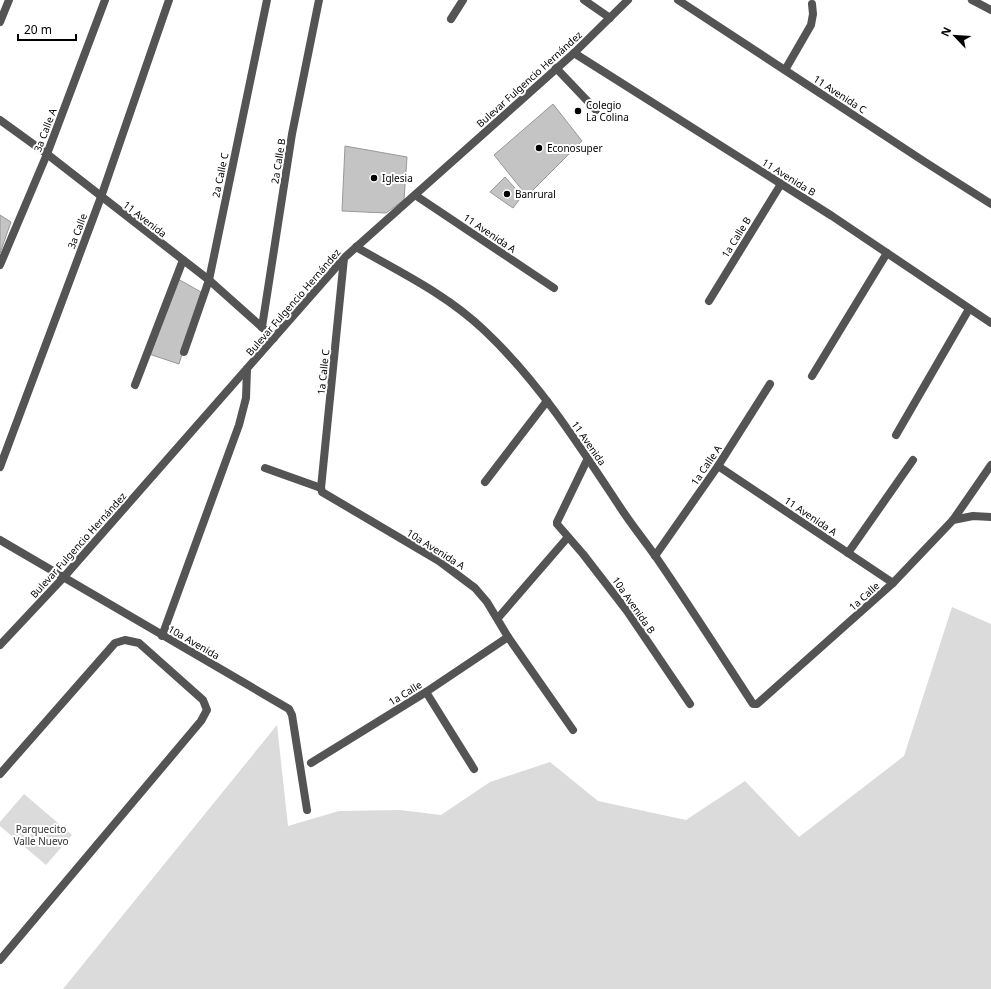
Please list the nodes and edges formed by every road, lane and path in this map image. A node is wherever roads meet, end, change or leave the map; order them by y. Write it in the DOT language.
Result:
graph roads {
  1 [pos="8,0"];
  2 [pos="105,0"];
  3 [pos="169,0"];
  4 [pos="267,0"];
  5 [pos="319,0"];
  6 [pos="463,0"];
  7 [pos="584,0"];
  8 [pos="628,0"];
  9 [pos="678,0"];
  10 [pos="972,0"];
  11 [pos="812,4"];
  12 [pos="991,10"];
  13 [pos="610,18"];
  14 [pos="451,19"];
  15 [pos="0,22"];
  16 [pos="574,53"];
  17 [pos="556,68"];
  18 [pos="785,70"];
  19 [pos="596,110"];
  20 [pos="0,120"];
  21 [pos="47,154"];
  22 [pos="781,184"];
  23 [pos="415,195"];
  24 [pos="101,197"];
  25 [pos="991,204"];
  26 [pos="356,247"];
  27 [pos="887,253"];
  28 [pos="344,258"];
  29 [pos="183,260"];
  30 [pos="0,265"];
  31 [pos="209,280"];
  32 [pos="554,288"];
  33 [pos="708,301"];
  34 [pos="969,310"];
  35 [pos="991,323"];
  36 [pos="262,327"];
  37 [pos="274,338"];
  38 [pos="184,352"];
  39 [pos="247,369"];
  40 [pos="812,376"];
  41 [pos="770,384"];
  42 [pos="135,385"];
  43 [pos="547,401"];
  44 [pos="896,435"];
  45 [pos="588,458"];
  46 [pos="913,460"];
  47 [pos="991,465"];
  48 [pos="718,466"];
  49 [pos="0,467"];
  50 [pos="265,468"];
  51 [pos="485,482"];
  52 [pos="321,488"];
  53 [pos="991,517"];
  54 [pos="953,520"];
  55 [pos="568,537"];
  56 [pos="0,540"];
  57 [pos="848,553"];
  58 [pos="655,556"];
  59 [pos="63,578"];
  60 [pos="893,584"];
  61 [pos="498,618"];
  62 [pos="162,636"];
  63 [pos="508,637"];
  64 [pos="0,645"];
  65 [pos="426,692"];
  66 [pos="690,704"];
  67 [pos="752,704"];
  68 [pos="574,730"];
  69 [pos="311,763"];
  70 [pos="474,769"];
  71 [pos="0,774"];
  72 [pos="307,810"];
  73 [pos="0,960"];
  1 -- 15 [label="street"];
  2 -- 21 [label="street, 3a Calle A"];
  3 -- 24 [label="street, 3a Calle"];
  4 -- 31 [label="street, 2a Calle C"];
  5 -- 36 [label="street, 2a Calle B"];
  6 -- 14 [label="street"];
  7 -- 13 [label="street"];
  8 -- 13 [label="street, Bulevar Fulgencio Hernández"];
  9 -- 18 [label="street, 11 Avenida C"];
  10 -- 12 [label="street"];
  11 -- 18 [label="street"];
  13 -- 16 [label="street, Bulevar Fulgencio Hernández"];
  16 -- 17 [label="street, Bulevar Fulgencio Hernández"];
  16 -- 22 [label="street, 11 Avenida B"];
  17 -- 19 [label="street"];
  17 -- 23 [label="street, Bulevar Fulgencio Hernández"];
  18 -- 25 [label="street, 11 Avenida C"];
  20 -- 21 [label="street, 11 Avenida"];
  21 -- 24 [label="street, 11 Avenida"];
  21 -- 30 [label="street, 3a Calle A"];
  22 -- 27 [label="street, 11 Avenida B"];
  22 -- 33 [label="street, 1a Calle B"];
  23 -- 26 [label="street, Bulevar Fulgencio Hernández"];
  23 -- 32 [label="street, 11 Avenida A"];
  24 -- 29 [label="street, 11 Avenida"];
  24 -- 49 [label="street, 3a Calle"];
  26 -- 28 [label="street, Bulevar Fulgencio Hernández"];
  26 -- 43 [label="street, 11 Avenida"];
  27 -- 34 [label="street, 11 Avenida B"];
  27 -- 40 [label="street"];
  28 -- 37 [label="street, Bulevar Fulgencio Hernández"];
  28 -- 52 [label="street, 1a Calle C"];
  29 -- 31 [label="street, 11 Avenida"];
  29 -- 42 [label="street"];
  31 -- 36 [label="street, 11 Avenida"];
  31 -- 38 [label="street, 2a Calle C"];
  34 -- 35 [label="street, 11 Avenida B"];
  34 -- 44 [label="street"];
  36 -- 37 [label="street, 11 Avenida"];
  37 -- 39 [label="street, Bulevar Fulgencio Hernández"];
  39 -- 59 [label="street, Bulevar Fulgencio Hernández"];
  39 -- 62 [label="street"];
  41 -- 48 [label="street, 1a Calle A"];
  43 -- 45 [label="street, 11 Avenida"];
  43 -- 51 [label="street"];
  45 -- 55 [label="street, 10a Avenida B"];
  45 -- 58 [label="street, 11 Avenida"];
  46 -- 57 [label="street"];
  47 -- 54 [label="street, 1a Calle"];
  48 -- 57 [label="street, 11 Avenida A"];
  48 -- 58 [label="street, 1a Calle A"];
  50 -- 52 [label="street"];
  52 -- 61 [label="street, 10a Avenida A"];
  53 -- 54 [label="street"];
  54 -- 60 [label="street, 1a Calle"];
  55 -- 61 [label="street"];
  55 -- 66 [label="street, 10a Avenida B"];
  56 -- 59 [label="street, 10a Avenida"];
  57 -- 60 [label="street, 11 Avenida A"];
  58 -- 67 [label="street, 11 Avenida"];
  59 -- 62 [label="street, 10a Avenida"];
  59 -- 64 [label="street, Bulevar Fulgencio Hernández"];
  60 -- 67 [label="street, 1a Calle"];
  61 -- 63 [label="street, 10a Avenida A"];
  62 -- 72 [label="street, 10a Avenida"];
  63 -- 65 [label="street, 1a Calle"];
  63 -- 68 [label="street, 10a Avenida A"];
  65 -- 69 [label="street, 1a Calle"];
  65 -- 70 [label="street"];
  71 -- 73 [label="street"];
}
